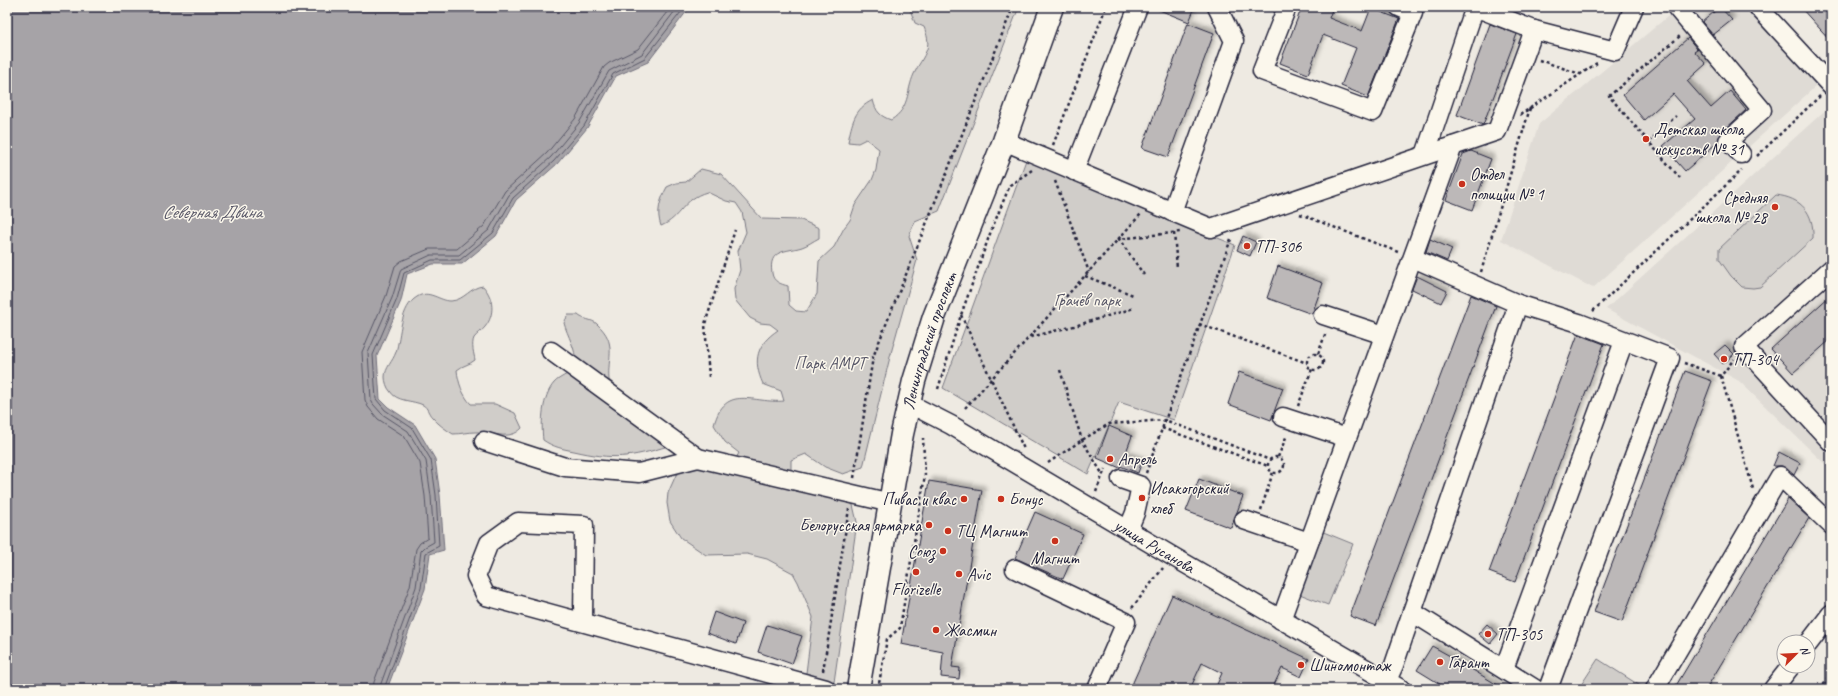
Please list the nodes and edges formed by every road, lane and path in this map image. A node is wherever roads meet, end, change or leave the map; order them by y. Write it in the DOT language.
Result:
graph roads {
  1 [pos="1013,7"];
  2 [pos="1052,7"];
  3 [pos="1106,7"];
  4 [pos="1138,7"];
  5 [pos="1217,7"];
  6 [pos="1287,7"];
  7 [pos="1399,7"];
  8 [pos="1475,7"];
  9 [pos="1634,7"];
  10 [pos="1676,7"];
  11 [pos="1758,7"];
  12 [pos="1691,26"];
  13 [pos="1534,30"];
  14 [pos="1614,51"];
  15 [pos="1524,55"];
  16 [pos="1581,74"];
  17 [pos="1831,86"];
  18 [pos="1530,108"];
  19 [pos="1519,116"];
  20 [pos="1676,116"];
  21 [pos="1004,141"];
  22 [pos="1648,142"];
  23 [pos="1453,146"];
  24 [pos="1425,155"];
  25 [pos="1048,160"];
  26 [pos="1746,160"];
  27 [pos="1074,171"];
  28 [pos="1680,178"];
  29 [pos="1151,203"];
  30 [pos="1277,206"];
  31 [pos="1172,212"];
  32 [pos="1239,219"];
  33 [pos="1203,224"];
  34 [pos="735,230"];
  35 [pos="1174,234"];
  36 [pos="1119,239"];
  37 [pos="1413,258"];
  38 [pos="1176,268"];
  39 [pos="1831,269"];
  40 [pos="1089,272"];
  41 [pos="1144,275"];
  42 [pos="1085,276"];
  43 [pos="1477,286"];
  44 [pos="1133,295"];
  45 [pos="1518,304"];
  46 [pos="1134,308"];
  47 [pos="961,315"];
  48 [pos="1327,317"];
  49 [pos="1579,323"];
  50 [pos="1199,324"];
  51 [pos="1384,335"];
  52 [pos="1029,337"];
  53 [pos="1624,342"];
  54 [pos="1744,346"];
  55 [pos="551,351"];
  56 [pos="1318,354"];
  57 [pos="1670,358"];
  58 [pos="1307,363"];
  59 [pos="1060,370"];
  60 [pos="1721,376"];
  61 [pos="709,377"];
  62 [pos="991,379"];
  63 [pos="938,389"];
  64 [pos="908,403"];
  65 [pos="965,408"];
  66 [pos="1283,417"];
  67 [pos="1165,420"];
  68 [pos="1162,428"];
  69 [pos="923,438"];
  70 [pos="1347,438"];
  71 [pos="1082,440"];
  72 [pos="484,441"];
  73 [pos="1831,442"];
  74 [pos="1024,449"];
  75 [pos="698,458"];
  76 [pos="1270,460"];
  77 [pos="1048,463"];
  78 [pos="1268,466"];
  79 [pos="1105,469"];
  80 [pos="1273,472"];
  81 [pos="1103,475"];
  82 [pos="1121,479"];
  83 [pos="1141,486"];
  84 [pos="1096,492"];
  85 [pos="851,494"];
  86 [pos="891,503"];
  87 [pos="1760,511"];
  88 [pos="1250,522"];
  89 [pos="1831,525"];
  90 [pos="1128,530"];
  91 [pos="1309,542"];
  92 [pos="1172,556"];
  93 [pos="1015,569"];
  94 [pos="1412,612"];
  95 [pos="1831,614"];
  96 [pos="1281,620"];
  97 [pos="582,622"];
  98 [pos="1126,622"];
  99 [pos="1816,634"];
  100 [pos="1504,669"];
  101 [pos="1831,673"];
  102 [pos="1785,674"];
  103 [pos="1390,686"];
  104 [pos="823,688"];
  105 [pos="858,689"];
  106 [pos="878,689"];
  107 [pos="1097,689"];
  108 [pos="1535,689"];
  109 [pos="1548,689"];
  110 [pos="1655,689"];
  111 [pos="1773,689"];
  112 [pos="1820,689"];
  1 -- 85 [label="path"];
  2 -- 21 [label="main road, Ленинградский проспект"];
  3 -- 25 [label="path"];
  4 -- 27 [label="street"];
  5 -- 31 [label="street"];
  6 -- 7 [label="street"];
  8 -- 13 [label="street"];
  8 -- 24 [label="street"];
  9 -- 14 [label="street"];
  10 -- 12 [label="street"];
  11 -- 17 [label="street"];
  12 -- 22 [label="path"];
  12 -- 26 [label="street"];
  13 -- 14 [label="street"];
  13 -- 15 [label="street"];
  14 -- 16 [label="path"];
  15 -- 16 [label="path"];
  15 -- 23 [label="street"];
  16 -- 18 [label="path"];
  17 -- 26 [label="path"];
  18 -- 19 [label="path"];
  18 -- 43 [label="path"];
  20 -- 22 [label="path"];
  21 -- 25 [label="street"];
  21 -- 64 [label="main road, Ленинградский проспект"];
  22 -- 28 [label="path"];
  23 -- 24 [label="street"];
  23 -- 37 [label="street"];
  24 -- 30 [label="street"];
  25 -- 27 [label="street"];
  25 -- 40 [label="path"];
  25 -- 47 [label="path"];
  26 -- 49 [label="path"];
  27 -- 29 [label="street"];
  29 -- 31 [label="street"];
  29 -- 36 [label="path"];
  30 -- 32 [label="street"];
  30 -- 37 [label="path"];
  31 -- 33 [label="street"];
  31 -- 35 [label="path"];
  32 -- 33 [label="street"];
  32 -- 50 [label="path"];
  33 -- 35 [label="path"];
  34 -- 61 [label="path"];
  35 -- 36 [label="path"];
  35 -- 38 [label="path"];
  36 -- 40 [label="path"];
  36 -- 41 [label="path"];
  37 -- 43 [label="street"];
  37 -- 51 [label="street"];
  39 -- 54 [label="street"];
  40 -- 42 [label="path"];
  42 -- 44 [label="path"];
  42 -- 52 [label="path"];
  43 -- 45 [label="street"];
  45 -- 49 [label="street"];
  45 -- 94 [label="street"];
  46 -- 52 [label="path"];
  47 -- 62 [label="path"];
  47 -- 63 [label="path"];
  48 -- 51 [label="street"];
  48 -- 56 [label="path"];
  49 -- 53 [label="street"];
  50 -- 58 [label="path"];
  50 -- 67 [label="path"];
  51 -- 70 [label="street"];
  52 -- 62 [label="path"];
  53 -- 57 [label="street"];
  53 -- 100 [label="street"];
  54 -- 60 [label="path"];
  54 -- 73 [label="street"];
  55 -- 75 [label="street"];
  56 -- 58 [label="path"];
  56 -- 58 [label="path"];
  57 -- 60 [label="path"];
  57 -- 109 [label="street"];
  59 -- 71 [label="path"];
  60 -- 87 [label="path"];
  62 -- 65 [label="path"];
  62 -- 74 [label="path"];
  64 -- 86 [label="main road, Ленинградский проспект"];
  64 -- 90 [label="street, улица Русанова"];
  66 -- 70 [label="street"];
  67 -- 68 [label="path"];
  67 -- 71 [label="path"];
  67 -- 76 [label="path"];
  68 -- 78 [label="path"];
  68 -- 83 [label="path"];
  69 -- 106 [label="path"];
  70 -- 91 [label="street"];
  71 -- 77 [label="path"];
  71 -- 81 [label="path"];
  72 -- 75 [label="street"];
  75 -- 85 [label="street"];
  76 -- 78 [label="path"];
  76 -- 80 [label="path"];
  78 -- 80 [label="path"];
  79 -- 81 [label="path"];
  80 -- 88 [label="path"];
  81 -- 84 [label="path"];
  82 -- 83 [label="street"];
  83 -- 90 [label="street"];
  85 -- 86 [label="street"];
  85 -- 104 [label="path"];
  86 -- 105 [label="main road, Ленинградский проспект"];
  87 -- 89 [label="street"];
  87 -- 110 [label="street"];
  88 -- 91 [label="street"];
  90 -- 92 [label="street, улица Русанова"];
  91 -- 96 [label="street"];
  92 -- 96 [label="street, улица Русанова"];
  92 -- 98 [label="path"];
  93 -- 98 [label="street"];
  94 -- 100 [label="street"];
  94 -- 103 [label="street"];
  95 -- 99 [label="street"];
  96 -- 103 [label="street, улица Русанова"];
  97 -- 97 [label="street"];
  97 -- 104 [label="street"];
  98 -- 107 [label="street"];
  100 -- 108 [label="street"];
  101 -- 112 [label="path"];
  102 -- 111 [label="street"];
}
